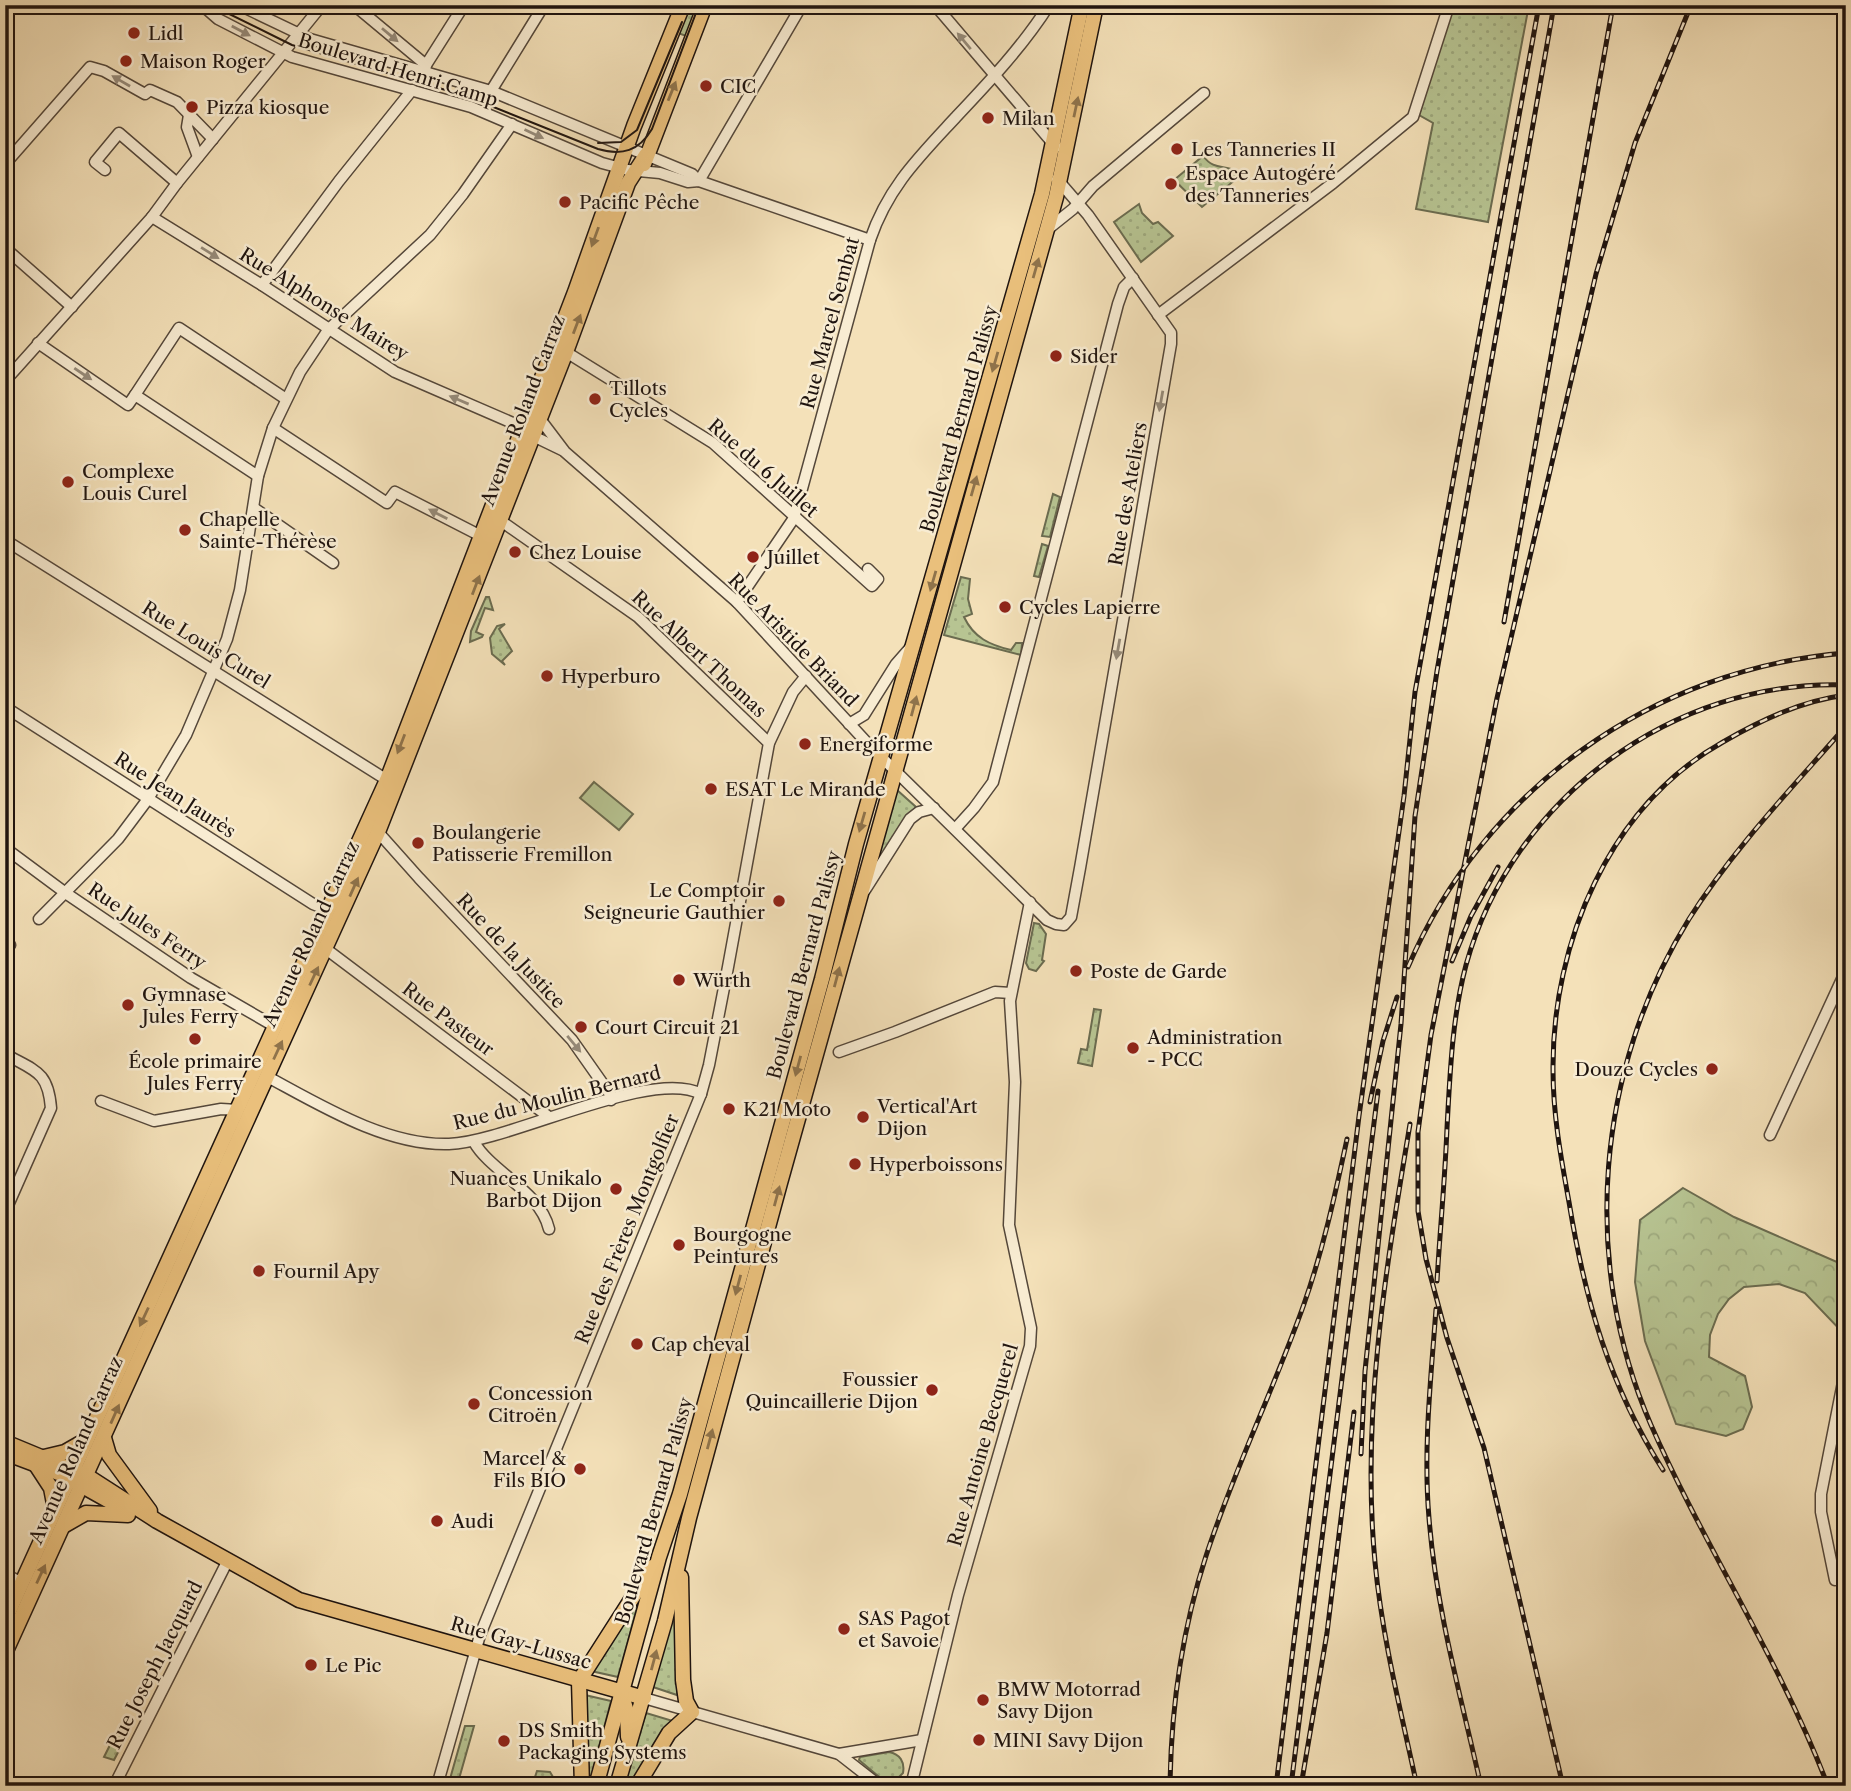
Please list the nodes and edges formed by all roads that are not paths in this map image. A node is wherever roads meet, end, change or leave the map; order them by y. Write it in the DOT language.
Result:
graph roads {
  1 [pos="202,5"];
  2 [pos="239,5"];
  3 [pos="322,5"];
  4 [pos="354,5"];
  5 [pos="464,5"];
  6 [pos="544,5"];
  7 [pos="682,5"];
  8 [pos="705,5"];
  9 [pos="802,5"];
  10 [pos="935,5"];
  11 [pos="1049,5"];
  12 [pos="1080,5"];
  13 [pos="1096,5"];
  14 [pos="1449,7"];
  15 [pos="298,35"];
  16 [pos="283,53"];
  17 [pos="425,68"];
  18 [pos="994,76"];
  19 [pos="412,90"];
  20 [pos="491,91"];
  21 [pos="1204,93"];
  22 [pos="189,115"];
  23 [pos="512,124"];
  24 [pos="213,139"];
  25 [pos="627,147"];
  26 [pos="646,155"];
  27 [pos="198,157"];
  28 [pos="1057,162"];
  29 [pos="5,164"];
  30 [pos="104,170"];
  31 [pos="639,171"];
  32 [pos="617,175"];
  33 [pos="699,181"];
  34 [pos="177,183"];
  35 [pos="1078,203"];
  36 [pos="152,217"];
  37 [pos="1047,230"];
  38 [pos="870,240"];
  39 [pos="5,248"];
  40 [pos="1133,278"];
  41 [pos="262,285"];
  42 [pos="582,294"];
  43 [pos="72,306"];
  44 [pos="1158,314"];
  45 [pos="328,330"];
  46 [pos="38,343"];
  47 [pos="566,352"];
  48 [pos="5,381"];
  49 [pos="286,399"];
  50 [pos="132,400"];
  51 [pos="540,419"];
  52 [pos="273,428"];
  53 [pos="528,432"];
  54 [pos="565,452"];
  55 [pos="258,476"];
  56 [pos="254,508"];
  57 [pos="794,518"];
  58 [pos="501,521"];
  59 [pos="481,536"];
  60 [pos="5,540"];
  61 [pos="333,564"];
  62 [pos="868,569"];
  63 [pos="737,602"];
  64 [pos="914,643"];
  65 [pos="215,671"];
  66 [pos="806,676"];
  67 [pos="5,707"];
  68 [pos="849,724"];
  69 [pos="769,743"];
  70 [pos="881,756"];
  71 [pos="897,772"];
  72 [pos="387,780"];
  73 [pos="148,799"];
  74 [pos="934,808"];
  75 [pos="955,829"];
  76 [pos="378,832"];
  77 [pos="5,848"];
  78 [pos="67,894"];
  79 [pos="859,898"];
  80 [pos="1030,902"];
  81 [pos="328,910"];
  82 [pos="39,919"];
  83 [pos="1047,920"];
  84 [pos="326,949"];
  85 [pos="1846,976"];
  86 [pos="1011,993"];
  87 [pos="274,1026"];
  88 [pos="839,1052"];
  89 [pos="5,1054"];
  90 [pos="266,1076"];
  91 [pos="701,1094"];
  92 [pos="611,1100"];
  93 [pos="101,1101"];
  94 [pos="238,1110"];
  95 [pos="549,1117"];
  96 [pos="1770,1135"];
  97 [pos="474,1142"];
  98 [pos="5,1212"];
  99 [pos="548,1228"];
  100 [pos="1846,1368"];
  101 [pos="1844,1383"];
  102 [pos="104,1438"];
  103 [pos="86,1440"];
  104 [pos="5,1442"];
  105 [pos="5,1453"];
  106 [pos="40,1461"];
  107 [pos="78,1477"];
  108 [pos="55,1509"];
  109 [pos="136,1515"];
  110 [pos="157,1521"];
  111 [pos="64,1526"];
  112 [pos="680,1555"];
  113 [pos="659,1557"];
  114 [pos="228,1560"];
  115 [pos="5,1574"];
  116 [pos="1835,1580"];
  117 [pos="22,1583"];
  118 [pos="5,1620"];
  119 [pos="635,1646"];
  120 [pos="475,1650"];
  121 [pos="5,1653"];
  122 [pos="579,1681"];
  123 [pos="621,1692"];
  124 [pos="643,1698"];
  125 [pos="692,1712"];
  126 [pos="922,1740"];
  127 [pos="629,1749"];
  128 [pos="839,1754"];
  129 [pos="114,1786"];
  130 [pos="437,1786"];
  131 [pos="582,1786"];
  132 [pos="596,1786"];
  133 [pos="617,1786"];
  134 [pos="637,1786"];
  135 [pos="880,1786"];
  136 [pos="911,1786"];
  1 -- 16 [label="street, Boulevard Henri Camp, one-way"];
  2 -- 15 [label="street, Boulevard Henri Camp"];
  3 -- 15 [label="street"];
  4 -- 17 [label="street, one-way"];
  5 -- 17 [label="street"];
  6 -- 20 [label="street"];
  7 -- 25 [label="main road"];
  26 -- 8 [label="main road, one-way"];
  9 -- 33 [label="street"];
  18 -- 10 [label="street, Rue des Ateliers, one-way"];
  11 -- 18 [label="street, Rue Marcel Sembat"];
  12 -- 28 [label="main road"];
  28 -- 13 [label="main road, one-way"];
  14 -- 44 [label="street"];
  15 -- 16 [label="street"];
  15 -- 17 [label="street, Boulevard Henri Camp"];
  16 -- 19 [label="street, Boulevard Henri Camp"];
  16 -- 24 [label="street"];
  17 -- 20 [label="street, Boulevard Henri Camp"];
  18 -- 28 [label="street, Rue des Ateliers"];
  18 -- 38 [label="street, Rue Marcel Sembat"];
  19 -- 23 [label="street, Boulevard Henri Camp"];
  19 -- 41 [label="street"];
  20 -- 25 [label="street, Boulevard Henri Camp"];
  21 -- 35 [label="street"];
  22 -- 24 [label="street"];
  22 -- 27 [label="street"];
  22 -- 29 [label="street, one-way"];
  23 -- 32 [label="street, Boulevard Henri Camp, one-way"];
  23 -- 45 [label="street"];
  24 -- 27 [label="street"];
  25 -- 26 [label="street, Boulevard Henri Camp"];
  25 -- 32 [label="main road"];
  26 -- 31 [label="main road"];
  26 -- 33 [label="street, Boulevard Henri Camp"];
  27 -- 34 [label="street"];
  28 -- 35 [label="street, Rue des Ateliers"];
  28 -- 37 [label="main road, Boulevard Bernard Palissy"];
  28 -- 64 [label="main road, Boulevard Bernard Palissy, one-way"];
  30 -- 34 [label="street"];
  31 -- 32 [label="street, Boulevard Henri Camp"];
  31 -- 33 [label="street, Boulevard Henri Camp"];
  31 -- 42 [label="main road"];
  32 -- 42 [label="main road, one-way"];
  33 -- 38 [label="street"];
  34 -- 36 [label="street"];
  35 -- 37 [label="street"];
  35 -- 40 [label="street, Rue des Ateliers"];
  36 -- 41 [label="street, Rue Alphonse Mairey, one-way"];
  36 -- 43 [label="street"];
  71 -- 37 [label="main road, Boulevard Bernard Palissy, one-way"];
  38 -- 57 [label="street, Rue Marcel Sembat"];
  39 -- 43 [label="street"];
  40 -- 44 [label="street, Rue des Ateliers"];
  40 -- 75 [label="street"];
  41 -- 45 [label="street, Rue Alphonse Mairey"];
  47 -- 42 [label="main road, Avenue Roland Carraz, one-way"];
  42 -- 53 [label="main road, Avenue Roland Carraz"];
  43 -- 46 [label="street"];
  44 -- 83 [label="street, Rue des Ateliers, one-way"];
  45 -- 49 [label="street"];
  53 -- 45 [label="street, Rue Alphonse Mairey, one-way"];
  46 -- 48 [label="street"];
  46 -- 50 [label="street, one-way"];
  47 -- 51 [label="main road, Avenue Roland Carraz"];
  47 -- 57 [label="street, Rue du 6 Juillet"];
  49 -- 50 [label="street"];
  49 -- 52 [label="street"];
  50 -- 55 [label="street"];
  51 -- 53 [label="main road, Avenue Roland Carraz"];
  51 -- 54 [label="street, Rue Aristide Briand"];
  52 -- 55 [label="street"];
  59 -- 52 [label="street, one-way"];
  53 -- 54 [label="street, Rue Aristide Briand"];
  53 -- 58 [label="main road, Avenue Roland Carraz"];
  53 -- 59 [label="main road, Avenue Roland Carraz"];
  54 -- 63 [label="street, Rue Aristide Briand"];
  55 -- 56 [label="street"];
  56 -- 61 [label="street"];
  56 -- 65 [label="street"];
  57 -- 62 [label="street, Rue du 6 Juillet"];
  57 -- 63 [label="street, Rue Marcel Sembat"];
  58 -- 69 [label="street, Rue Albert Thomas"];
  76 -- 58 [label="main road, Avenue Roland Carraz, one-way"];
  59 -- 72 [label="main road, Avenue Roland Carraz, one-way"];
  60 -- 65 [label="street, Rue Louis Curel"];
  63 -- 66 [label="street, Rue Aristide Briand"];
  64 -- 68 [label="street"];
  64 -- 70 [label="main road, Boulevard Bernard Palissy"];
  65 -- 72 [label="street, Rue Louis Curel"];
  65 -- 73 [label="street"];
  66 -- 68 [label="street, Rue Aristide Briand"];
  66 -- 69 [label="street, Rue des Frères Montgolfier"];
  67 -- 73 [label="street, Rue Jean Jaurès"];
  68 -- 70 [label="street, Rue Aristide Briand"];
  69 -- 91 [label="street, Rue des Frères Montgolfier"];
  70 -- 71 [label="street, Rue Aristide Briand"];
  70 -- 113 [label="main road, Boulevard Bernard Palissy, one-way"];
  71 -- 74 [label="street, Rue Aristide Briand"];
  71 -- 79 [label="main road, Boulevard Bernard Palissy"];
  72 -- 81 [label="main road, Avenue Roland Carraz"];
  73 -- 78 [label="street"];
  73 -- 81 [label="street, Rue Jean Jaurès"];
  74 -- 75 [label="street, Rue Aristide Briand"];
  74 -- 79 [label="street, Boulevard Bernard Palissy"];
  75 -- 80 [label="street, Rue Aristide Briand"];
  84 -- 76 [label="main road, Avenue Roland Carraz, one-way"];
  76 -- 92 [label="street, Rue de la Justice, one-way"];
  77 -- 78 [label="street, Rue Jules Ferry"];
  78 -- 82 [label="street"];
  78 -- 87 [label="street, Rue Jules Ferry"];
  112 -- 79 [label="main road, Boulevard Bernard Palissy, one-way"];
  80 -- 83 [label="street, Rue Aristide Briand"];
  80 -- 86 [label="street, Rue Antoine Becquerel"];
  81 -- 84 [label="main road"];
  81 -- 87 [label="main road, Avenue Roland Carraz"];
  90 -- 84 [label="main road, Avenue Roland Carraz, one-way"];
  84 -- 95 [label="street, Rue Pasteur"];
  85 -- 96 [label="street"];
  86 -- 88 [label="street"];
  86 -- 126 [label="street, Rue Antoine Becquerel"];
  87 -- 94 [label="main road, Avenue Roland Carraz"];
  89 -- 98 [label="street"];
  90 -- 97 [label="street, Rue du Moulin Bernard"];
  102 -- 90 [label="main road, Avenue Roland Carraz, one-way"];
  91 -- 92 [label="street, Rue du Moulin Bernard"];
  91 -- 120 [label="street, Rue des Frères Montgolfier"];
  92 -- 95 [label="street, Rue du Moulin Bernard"];
  93 -- 94 [label="street"];
  94 -- 103 [label="main road, Avenue Roland Carraz, one-way"];
  95 -- 97 [label="street, Rue du Moulin Bernard"];
  97 -- 99 [label="street"];
  100 -- 101 [label="street"];
  101 -- 116 [label="street"];
  102 -- 107 [label="main road, Avenue Roland Carraz"];
  102 -- 110 [label="main road"];
  103 -- 106 [label="main road"];
  103 -- 107 [label="main road, Avenue Roland Carraz"];
  104 -- 106 [label="main road"];
  105 -- 106 [label="main road"];
  106 -- 107 [label="main road"];
  106 -- 108 [label="main road"];
  107 -- 108 [label="main road, Avenue Roland Carraz"];
  107 -- 109 [label="main road, Rue Gay-Lussac"];
  107 -- 110 [label="main road, Rue Gay-Lussac"];
  107 -- 111 [label="main road, Avenue Roland Carraz"];
  108 -- 117 [label="main road, Avenue Roland Carraz"];
  109 -- 110 [label="main road, Rue Gay-Lussac"];
  109 -- 111 [label="main road"];
  110 -- 114 [label="main road, Rue Gay-Lussac"];
  121 -- 111 [label="main road, Avenue Roland Carraz, one-way"];
  124 -- 112 [label="main road, Boulevard Bernard Palissy, one-way"];
  112 -- 125 [label="main road"];
  113 -- 119 [label="main road, Boulevard Bernard Palissy"];
  113 -- 122 [label="main road"];
  114 -- 120 [label="main road, Rue Gay-Lussac"];
  114 -- 129 [label="street, Rue Joseph Jacquard"];
  115 -- 117 [label="street"];
  117 -- 118 [label="main road, Avenue Roland Carraz"];
  119 -- 123 [label="main road, Boulevard Bernard Palissy"];
  119 -- 124 [label="main road"];
  120 -- 122 [label="main road, Rue Gay-Lussac"];
  120 -- 130 [label="street, Rue des Frères Montgolfier"];
  122 -- 123 [label="main road, Rue Gay-Lussac"];
  122 -- 131 [label="main road"];
  123 -- 124 [label="main road, Rue Gay-Lussac"];
  123 -- 127 [label="main road"];
  123 -- 132 [label="main road, Boulevard Bernard Palissy"];
  124 -- 125 [label="street, Rue Gay-Lussac"];
  124 -- 127 [label="main road, Boulevard Bernard Palissy"];
  125 -- 128 [label="street, Rue Gay-Lussac"];
  125 -- 134 [label="main road"];
  126 -- 128 [label="street"];
  126 -- 136 [label="street, Rue Antoine Becquerel"];
  127 -- 133 [label="main road, Boulevard Bernard Palissy"];
  128 -- 135 [label="street, Rue Gay-Lussac"];
}
